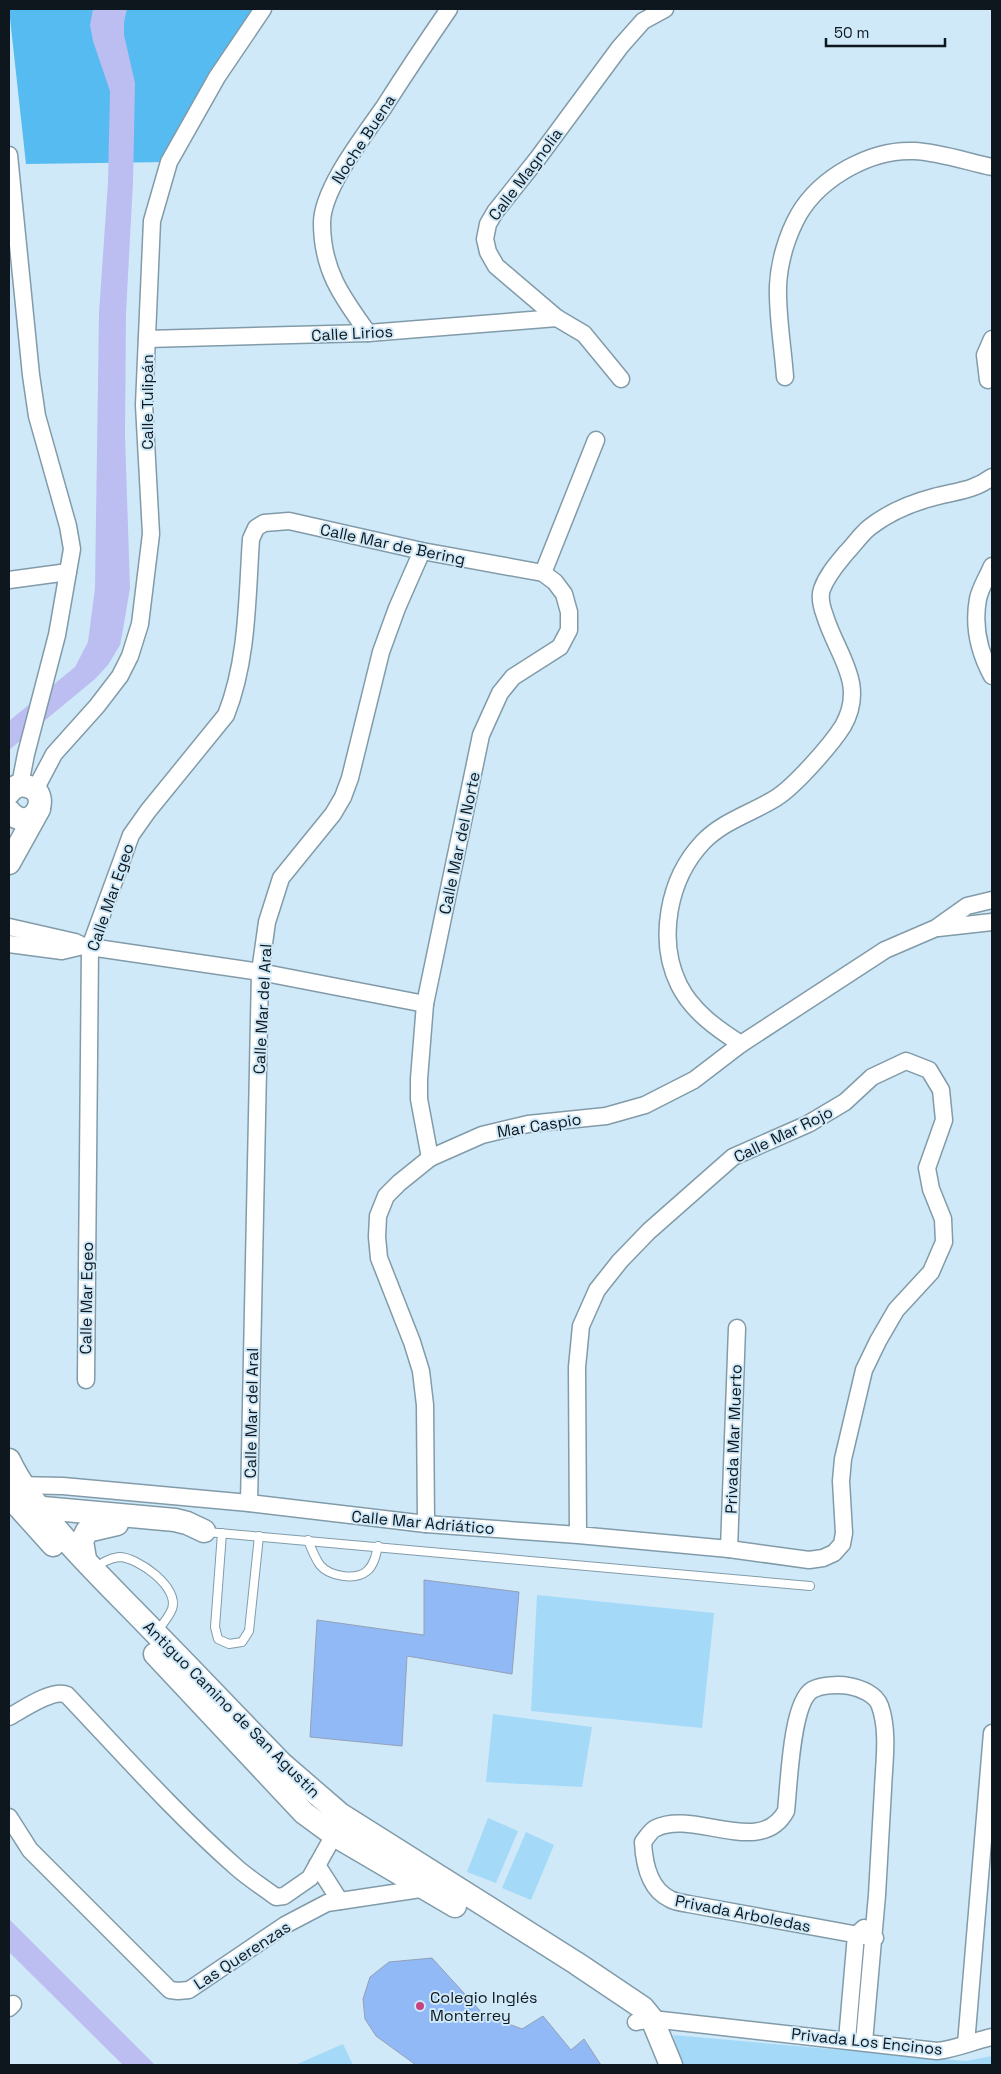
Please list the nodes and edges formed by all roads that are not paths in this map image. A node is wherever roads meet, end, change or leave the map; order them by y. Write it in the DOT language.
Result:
graph roads {
  1 [pos="263,9"];
  2 [pos="449,9"];
  3 [pos="665,9"];
  4 [pos="9,155"];
  5 [pos="992,167"];
  6 [pos="11,187"];
  7 [pos="557,318"];
  8 [pos="368,333"];
  9 [pos="147,339"];
  10 [pos="992,340"];
  11 [pos="785,378"];
  12 [pos="621,379"];
  13 [pos="988,380"];
  14 [pos="596,440"];
  15 [pos="992,477"];
  16 [pos="251,539"];
  17 [pos="422,551"];
  18 [pos="992,566"];
  19 [pos="68,572"];
  20 [pos="543,573"];
  21 [pos="9,580"];
  22 [pos="992,676"];
  23 [pos="19,796"];
  24 [pos="9,863"];
  25 [pos="992,900"];
  26 [pos="992,922"];
  27 [pos="9,928"];
  28 [pos="936,928"];
  29 [pos="9,944"];
  30 [pos="86,946"];
  31 [pos="260,972"];
  32 [pos="425,1004"];
  33 [pos="741,1044"];
  34 [pos="430,1158"];
  35 [pos="737,1328"];
  36 [pos="86,1380"];
  37 [pos="9,1460"];
  38 [pos="14,1493"];
  39 [pos="249,1503"];
  40 [pos="90,1522"];
  41 [pos="122,1524"];
  42 [pos="426,1524"];
  43 [pos="55,1525"];
  44 [pos="175,1529"];
  45 [pos="213,1532"];
  46 [pos="578,1535"];
  47 [pos="259,1536"];
  48 [pos="308,1540"];
  49 [pos="378,1546"];
  50 [pos="729,1549"];
  51 [pos="823,1558"];
  52 [pos="90,1564"];
  53 [pos="810,1586"];
  54 [pos="156,1633"];
  55 [pos="9,1717"];
  56 [pos="992,1733"];
  57 [pos="9,1817"];
  58 [pos="334,1835"];
  59 [pos="987,1857"];
  60 [pos="317,1866"];
  61 [pos="427,1888"];
  62 [pos="340,1901"];
  63 [pos="874,1918"];
  64 [pos="856,1935"];
  65 [pos="875,1938"];
  66 [pos="573,1968"];
  67 [pos="644,2020"];
  68 [pos="992,2037"];
  69 [pos="855,2041"];
  70 [pos="966,2044"];
  71 [pos="656,2065"];
  72 [pos="671,2065"];
  1 -- 9 [label="street, Calle Tulipán"];
  2 -- 8 [label="street, Noche Buena"];
  3 -- 7 [label="street, Calle Magnolia"];
  4 -- 6 [label="street"];
  5 -- 11 [label="street"];
  6 -- 19 [label="street"];
  7 -- 8 [label="street, Calle Lirios"];
  7 -- 12 [label="street, Calle Magnolia"];
  8 -- 9 [label="street, Calle Lirios"];
  9 -- 23 [label="street, Calle Tulipán"];
  10 -- 13 [label="street"];
  14 -- 20 [label="street"];
  15 -- 33 [label="street"];
  16 -- 17 [label="street, Calle Mar de Bering"];
  16 -- 30 [label="street, Calle Mar Egeo"];
  17 -- 20 [label="street, Calle Mar de Bering"];
  17 -- 31 [label="street, Calle Mar del Aral"];
  18 -- 22 [label="street"];
  19 -- 21 [label="street"];
  19 -- 23 [label="street"];
  20 -- 32 [label="street, Calle Mar del Norte"];
  23 -- 24 [label="street"];
  25 -- 28 [label="street"];
  26 -- 28 [label="street"];
  27 -- 30 [label="street"];
  28 -- 33 [label="street, Mar Caspio"];
  29 -- 30 [label="street"];
  30 -- 31 [label="street"];
  30 -- 36 [label="street, Calle Mar Egeo"];
  31 -- 32 [label="street"];
  31 -- 39 [label="street, Calle Mar del Aral"];
  32 -- 34 [label="street, Calle Mar del Norte"];
  33 -- 34 [label="street, Mar Caspio"];
  34 -- 42 [label="street, Mar Caspio"];
  35 -- 50 [label="street, Privada Mar Muerto"];
  37 -- 38 [label="street, Antiguo Camino de San Agustín"];
  38 -- 39 [label="street, Calle Mar Adriático"];
  38 -- 43 [label="street, Antiguo Camino de San Agustín"];
  38 -- 43 [label="street, Antiguo Camino de San Agustín"];
  39 -- 42 [label="street, Calle Mar Adriático"];
  40 -- 41 [label="lane"];
  41 -- 52 [label="street"];
  42 -- 46 [label="street, Calle Mar Adriático"];
  43 -- 45 [label="street"];
  43 -- 52 [label="street, Antiguo Camino de San Agustín"];
  43 -- 58 [label="street, Antiguo Camino de San Agustín"];
  44 -- 45 [label="lane"];
  45 -- 47 [label="lane"];
  45 -- 47 [label="lane"];
  46 -- 50 [label="street, Calle Mar Adriático"];
  46 -- 51 [label="street, Calle Mar Rojo"];
  47 -- 48 [label="lane"];
  48 -- 49 [label="lane"];
  48 -- 49 [label="lane"];
  49 -- 53 [label="lane"];
  50 -- 51 [label="street, Calle Mar Adriático"];
  52 -- 54 [label="street, Antiguo Camino de San Agustín"];
  52 -- 54 [label="lane"];
  54 -- 66 [label="street, Antiguo Camino de San Agustín"];
  55 -- 60 [label="street, Las Querenzas"];
  56 -- 59 [label="street, Privada Los Encinos"];
  57 -- 62 [label="street, Las Querenzas"];
  58 -- 60 [label="street, Las Querenzas"];
  58 -- 61 [label="street, Antiguo Camino de San Agustín"];
  59 -- 70 [label="street, Privada Los Encinos"];
  60 -- 62 [label="street"];
  61 -- 62 [label="street, Las Querenzas"];
  61 -- 66 [label="street, Antiguo Camino de San Agustín"];
  63 -- 64 [label="street"];
  63 -- 64 [label="street, Privada Arboledas"];
  63 -- 65 [label="street, Privada Arboledas"];
  64 -- 65 [label="street, Privada Arboledas"];
  64 -- 69 [label="street"];
  65 -- 69 [label="street, Privada Arboledas"];
  66 -- 67 [label="street, Antiguo Camino de San Agustín"];
  67 -- 69 [label="street, Privada Los Encinos"];
  67 -- 71 [label="street, Antiguo Camino de San Agustín"];
  67 -- 72 [label="street, Antiguo Camino de San Agustín"];
  68 -- 70 [label="street"];
  69 -- 70 [label="street, Privada Los Encinos"];
}
